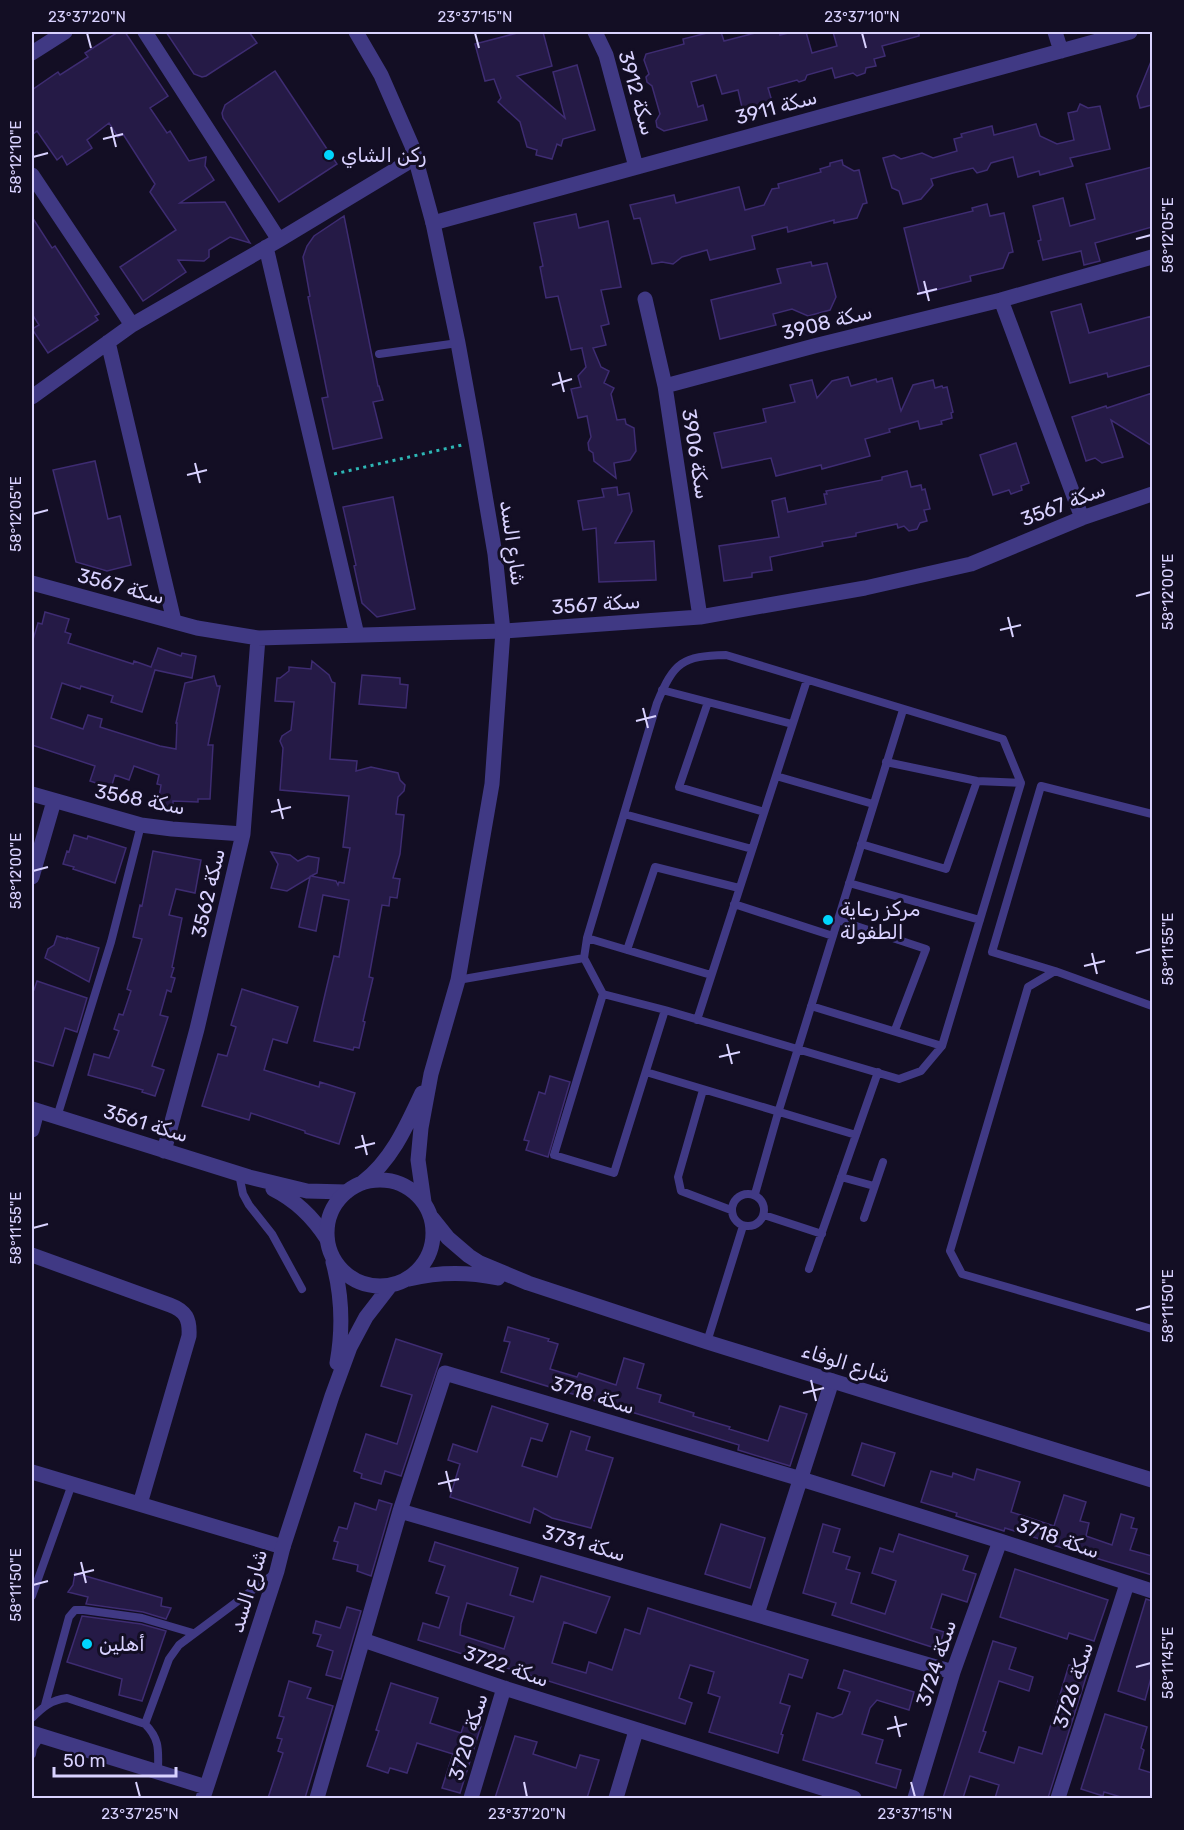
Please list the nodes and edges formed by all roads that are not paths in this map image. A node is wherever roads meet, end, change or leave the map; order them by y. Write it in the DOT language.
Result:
graph roads {
  1 [pos="65,32"];
  2 [pos="145,32"];
  3 [pos="356,32"];
  4 [pos="595,32"];
  5 [pos="1055,32"];
  6 [pos="1130,32"];
  7 [pos="1061,51"];
  8 [pos="32,54"];
  9 [pos="415,158"];
  10 [pos="636,167"];
  11 [pos="32,175"];
  12 [pos="433,223"];
  13 [pos="273,244"];
  14 [pos="1152,256"];
  15 [pos="645,299"];
  16 [pos="1000,300"];
  17 [pos="132,325"];
  18 [pos="108,342"];
  19 [pos="458,343"];
  20 [pos="379,354"];
  21 [pos="665,386"];
  22 [pos="32,398"];
  23 [pos="1152,494"];
  24 [pos="1082,518"];
  25 [pos="32,583"];
  26 [pos="700,618"];
  27 [pos="174,621"];
  28 [pos="503,631"];
  29 [pos="357,635"];
  30 [pos="258,638"];
  31 [pos="807,680"];
  32 [pos="662,690"];
  33 [pos="708,702"];
  34 [pos="903,710"];
  35 [pos="792,724"];
  36 [pos="886,762"];
  37 [pos="776,776"];
  38 [pos="977,781"];
  39 [pos="1021,783"];
  40 [pos="32,794"];
  41 [pos="54,801"];
  42 [pos="873,804"];
  43 [pos="764,812"];
  44 [pos="624,814"];
  45 [pos="1152,814"];
  46 [pos="141,825"];
  47 [pos="243,834"];
  48 [pos="861,844"];
  49 [pos="752,849"];
  50 [pos="32,877"];
  51 [pos="849,883"];
  52 [pos="739,888"];
  53 [pos="734,904"];
  54 [pos="838,920"];
  55 [pos="980,920"];
  56 [pos="832,936"];
  57 [pos="587,938"];
  58 [pos="627,950"];
  59 [pos="584,958"];
  60 [pos="1055,971"];
  61 [pos="711,975"];
  62 [pos="458,980"];
  63 [pos="603,994"];
  64 [pos="811,1006"];
  65 [pos="1152,1006"];
  66 [pos="665,1010"];
  67 [pos="697,1020"];
  68 [pos="895,1030"];
  69 [pos="942,1046"];
  70 [pos="797,1050"];
  71 [pos="646,1072"];
  72 [pos="878,1072"];
  73 [pos="431,1074"];
  74 [pos="703,1090"];
  75 [pos="34,1110"];
  76 [pos="778,1113"];
  77 [pos="57,1118"];
  78 [pos="32,1130"];
  79 [pos="856,1135"];
  80 [pos="164,1151"];
  81 [pos="883,1162"];
  82 [pos="244,1175"];
  83 [pos="842,1177"];
  84 [pos="361,1183"];
  85 [pos="874,1186"];
  86 [pos="346,1192"];
  87 [pos="754,1194"];
  88 [pos="424,1202"];
  89 [pos="731,1210"];
  90 [pos="764,1215"];
  91 [pos="432,1218"];
  92 [pos="864,1218"];
  93 [pos="743,1226"];
  94 [pos="822,1234"];
  95 [pos="327,1239"];
  96 [pos="32,1255"];
  97 [pos="332,1256"];
  98 [pos="809,1269"];
  99 [pos="407,1280"];
  100 [pos="528,1283"];
  101 [pos="390,1286"];
  102 [pos="302,1289"];
  103 [pos="1152,1329"];
  104 [pos="707,1342"];
  105 [pos="832,1381"];
  106 [pos="332,1396"];
  107 [pos="32,1472"];
  108 [pos="801,1479"];
  109 [pos="1152,1480"];
  110 [pos="72,1484"];
  111 [pos="140,1504"];
  112 [pos="400,1511"];
  113 [pos="1000,1541"];
  114 [pos="283,1547"];
  115 [pos="277,1571"];
  116 [pos="1127,1584"];
  117 [pos="1152,1591"];
  118 [pos="32,1596"];
  119 [pos="757,1614"];
  120 [pos="193,1633"];
  121 [pos="363,1640"];
  122 [pos="953,1672"];
  123 [pos="504,1688"];
  124 [pos="45,1705"];
  125 [pos="32,1718"];
  126 [pos="145,1724"];
  127 [pos="636,1731"];
  128 [pos="36,1734"];
  129 [pos="32,1754"];
  130 [pos="158,1772"];
  131 [pos="205,1793"];
  132 [pos="317,1798"];
  133 [pos="471,1798"];
  134 [pos="616,1798"];
  135 [pos="854,1798"];
  136 [pos="915,1798"];
  137 [pos="1058,1798"];
  1 -- 8 [label="street"];
  2 -- 13 [label="street"];
  3 -- 9 [label="street, شارع السد"];
  4 -- 10 [label="street, سكة 3912"];
  5 -- 7 [label="street"];
  6 -- 7 [label="street, سكة 3911"];
  7 -- 10 [label="street, سكة 3911"];
  9 -- 12 [label="street, شارع السد"];
  9 -- 13 [label="street"];
  10 -- 12 [label="street, سكة 3911"];
  11 -- 17 [label="street"];
  12 -- 19 [label="street, شارع السد"];
  13 -- 17 [label="street"];
  13 -- 29 [label="street"];
  14 -- 16 [label="street, سكة 3908"];
  15 -- 21 [label="street, سكة 3906"];
  16 -- 21 [label="street, سكة 3908"];
  16 -- 24 [label="street"];
  17 -- 18 [label="street"];
  18 -- 22 [label="street"];
  18 -- 27 [label="street"];
  19 -- 20 [label="lane"];
  19 -- 28 [label="street, شارع السد"];
  21 -- 26 [label="street, سكة 3906"];
  23 -- 24 [label="street, سكة 3567"];
  24 -- 26 [label="street, سكة 3567"];
  25 -- 27 [label="street, سكة 3567"];
  26 -- 28 [label="street, سكة 3567"];
  27 -- 30 [label="street, سكة 3567"];
  28 -- 29 [label="street, سكة 3567"];
  28 -- 62 [label="street, شارع السد"];
  29 -- 30 [label="street, سكة 3567"];
  30 -- 47 [label="street, سكة 3562"];
  31 -- 32 [label="lane"];
  31 -- 34 [label="lane"];
  31 -- 35 [label="lane"];
  32 -- 33 [label="lane"];
  32 -- 44 [label="lane"];
  33 -- 35 [label="lane"];
  33 -- 43 [label="lane"];
  34 -- 36 [label="lane"];
  34 -- 39 [label="lane"];
  35 -- 37 [label="lane"];
  36 -- 38 [label="lane"];
  36 -- 42 [label="lane"];
  37 -- 42 [label="lane"];
  37 -- 43 [label="lane"];
  38 -- 39 [label="lane"];
  38 -- 48 [label="lane"];
  39 -- 55 [label="lane"];
  40 -- 41 [label="street, سكة 3568"];
  41 -- 46 [label="street, سكة 3568"];
  41 -- 50 [label="street"];
  42 -- 48 [label="lane"];
  43 -- 49 [label="lane"];
  44 -- 49 [label="lane"];
  44 -- 57 [label="lane"];
  45 -- 60 [label="lane"];
  46 -- 47 [label="street, سكة 3568"];
  46 -- 77 [label="lane"];
  47 -- 80 [label="street, سكة 3562"];
  48 -- 51 [label="lane"];
  49 -- 52 [label="lane"];
  51 -- 54 [label="lane"];
  51 -- 55 [label="lane"];
  52 -- 53 [label="lane"];
  52 -- 58 [label="lane"];
  53 -- 56 [label="lane"];
  53 -- 61 [label="lane"];
  54 -- 56 [label="lane"];
  54 -- 68 [label="lane"];
  55 -- 69 [label="lane"];
  56 -- 64 [label="lane"];
  57 -- 58 [label="lane"];
  57 -- 59 [label="lane"];
  58 -- 61 [label="lane"];
  59 -- 62 [label="lane"];
  59 -- 63 [label="lane"];
  60 -- 65 [label="lane"];
  60 -- 103 [label="lane"];
  61 -- 67 [label="lane"];
  62 -- 73 [label="street, شارع السد"];
  63 -- 66 [label="lane"];
  63 -- 71 [label="lane"];
  64 -- 68 [label="lane"];
  64 -- 70 [label="lane"];
  66 -- 67 [label="lane"];
  66 -- 71 [label="lane"];
  67 -- 70 [label="lane"];
  68 -- 69 [label="lane"];
  69 -- 72 [label="lane"];
  70 -- 72 [label="lane"];
  70 -- 76 [label="lane"];
  71 -- 74 [label="lane"];
  72 -- 79 [label="lane"];
  73 -- 84 [label="street, شارع السد"];
  73 -- 88 [label="street, شارع السد"];
  74 -- 76 [label="lane"];
  74 -- 89 [label="lane"];
  75 -- 77 [label="street, سكة 3561"];
  75 -- 78 [label="street"];
  76 -- 79 [label="lane"];
  76 -- 87 [label="lane"];
  77 -- 80 [label="street, سكة 3561"];
  79 -- 83 [label="lane"];
  80 -- 82 [label="street, سكة 3561"];
  81 -- 85 [label="lane"];
  82 -- 86 [label="street, سكة 3561"];
  82 -- 95 [label="street, سكة 3561"];
  82 -- 102 [label="lane"];
  83 -- 85 [label="lane"];
  83 -- 94 [label="lane"];
  84 -- 86 [label="street"];
  84 -- 88 [label="street"];
  85 -- 92 [label="lane"];
  86 -- 95 [label="street"];
  87 -- 89 [label="lane"];
  87 -- 90 [label="lane"];
  88 -- 91 [label="street"];
  89 -- 93 [label="lane"];
  90 -- 93 [label="lane"];
  90 -- 94 [label="lane"];
  91 -- 99 [label="street"];
  91 -- 100 [label="street, شارع الوفاء"];
  93 -- 104 [label="lane"];
  94 -- 98 [label="lane"];
  95 -- 97 [label="street"];
  96 -- 111 [label="street"];
  97 -- 101 [label="street"];
  97 -- 106 [label="street, شارع السد"];
  99 -- 100 [label="street, شارع الوفاء"];
  99 -- 101 [label="street"];
  100 -- 104 [label="street, شارع الوفاء"];
  101 -- 106 [label="street, شارع السد"];
  104 -- 105 [label="street, شارع الوفاء"];
  105 -- 108 [label="street"];
  105 -- 109 [label="street, شارع الوفاء"];
  106 -- 114 [label="street, شارع السد"];
  107 -- 110 [label="street"];
  108 -- 112 [label="street, سكة 3718"];
  108 -- 113 [label="street, سكة 3718"];
  108 -- 119 [label="street"];
  110 -- 111 [label="street"];
  110 -- 118 [label="lane"];
  111 -- 114 [label="street"];
  112 -- 119 [label="street, سكة 3731"];
  112 -- 121 [label="street, سكة 3718"];
  113 -- 116 [label="street, سكة 3718"];
  113 -- 122 [label="street, سكة 3724"];
  114 -- 115 [label="street, شارع السد"];
  115 -- 120 [label="lane"];
  115 -- 131 [label="street, شارع السد"];
  116 -- 117 [label="street, سكة 3718"];
  116 -- 137 [label="street, سكة 3726"];
  119 -- 122 [label="street, سكة 3731"];
  120 -- 124 [label="lane"];
  120 -- 126 [label="lane"];
  121 -- 123 [label="street, سكة 3722"];
  121 -- 132 [label="street, سكة 3718"];
  122 -- 136 [label="street, سكة 3724"];
  123 -- 127 [label="street, سكة 3722"];
  123 -- 133 [label="street, سكة 3720"];
  124 -- 125 [label="lane"];
  124 -- 126 [label="lane"];
  126 -- 130 [label="lane"];
  127 -- 134 [label="street"];
  127 -- 135 [label="street, سكة 3722"];
  128 -- 129 [label="lane"];
  128 -- 130 [label="street"];
  130 -- 131 [label="street"];
}
